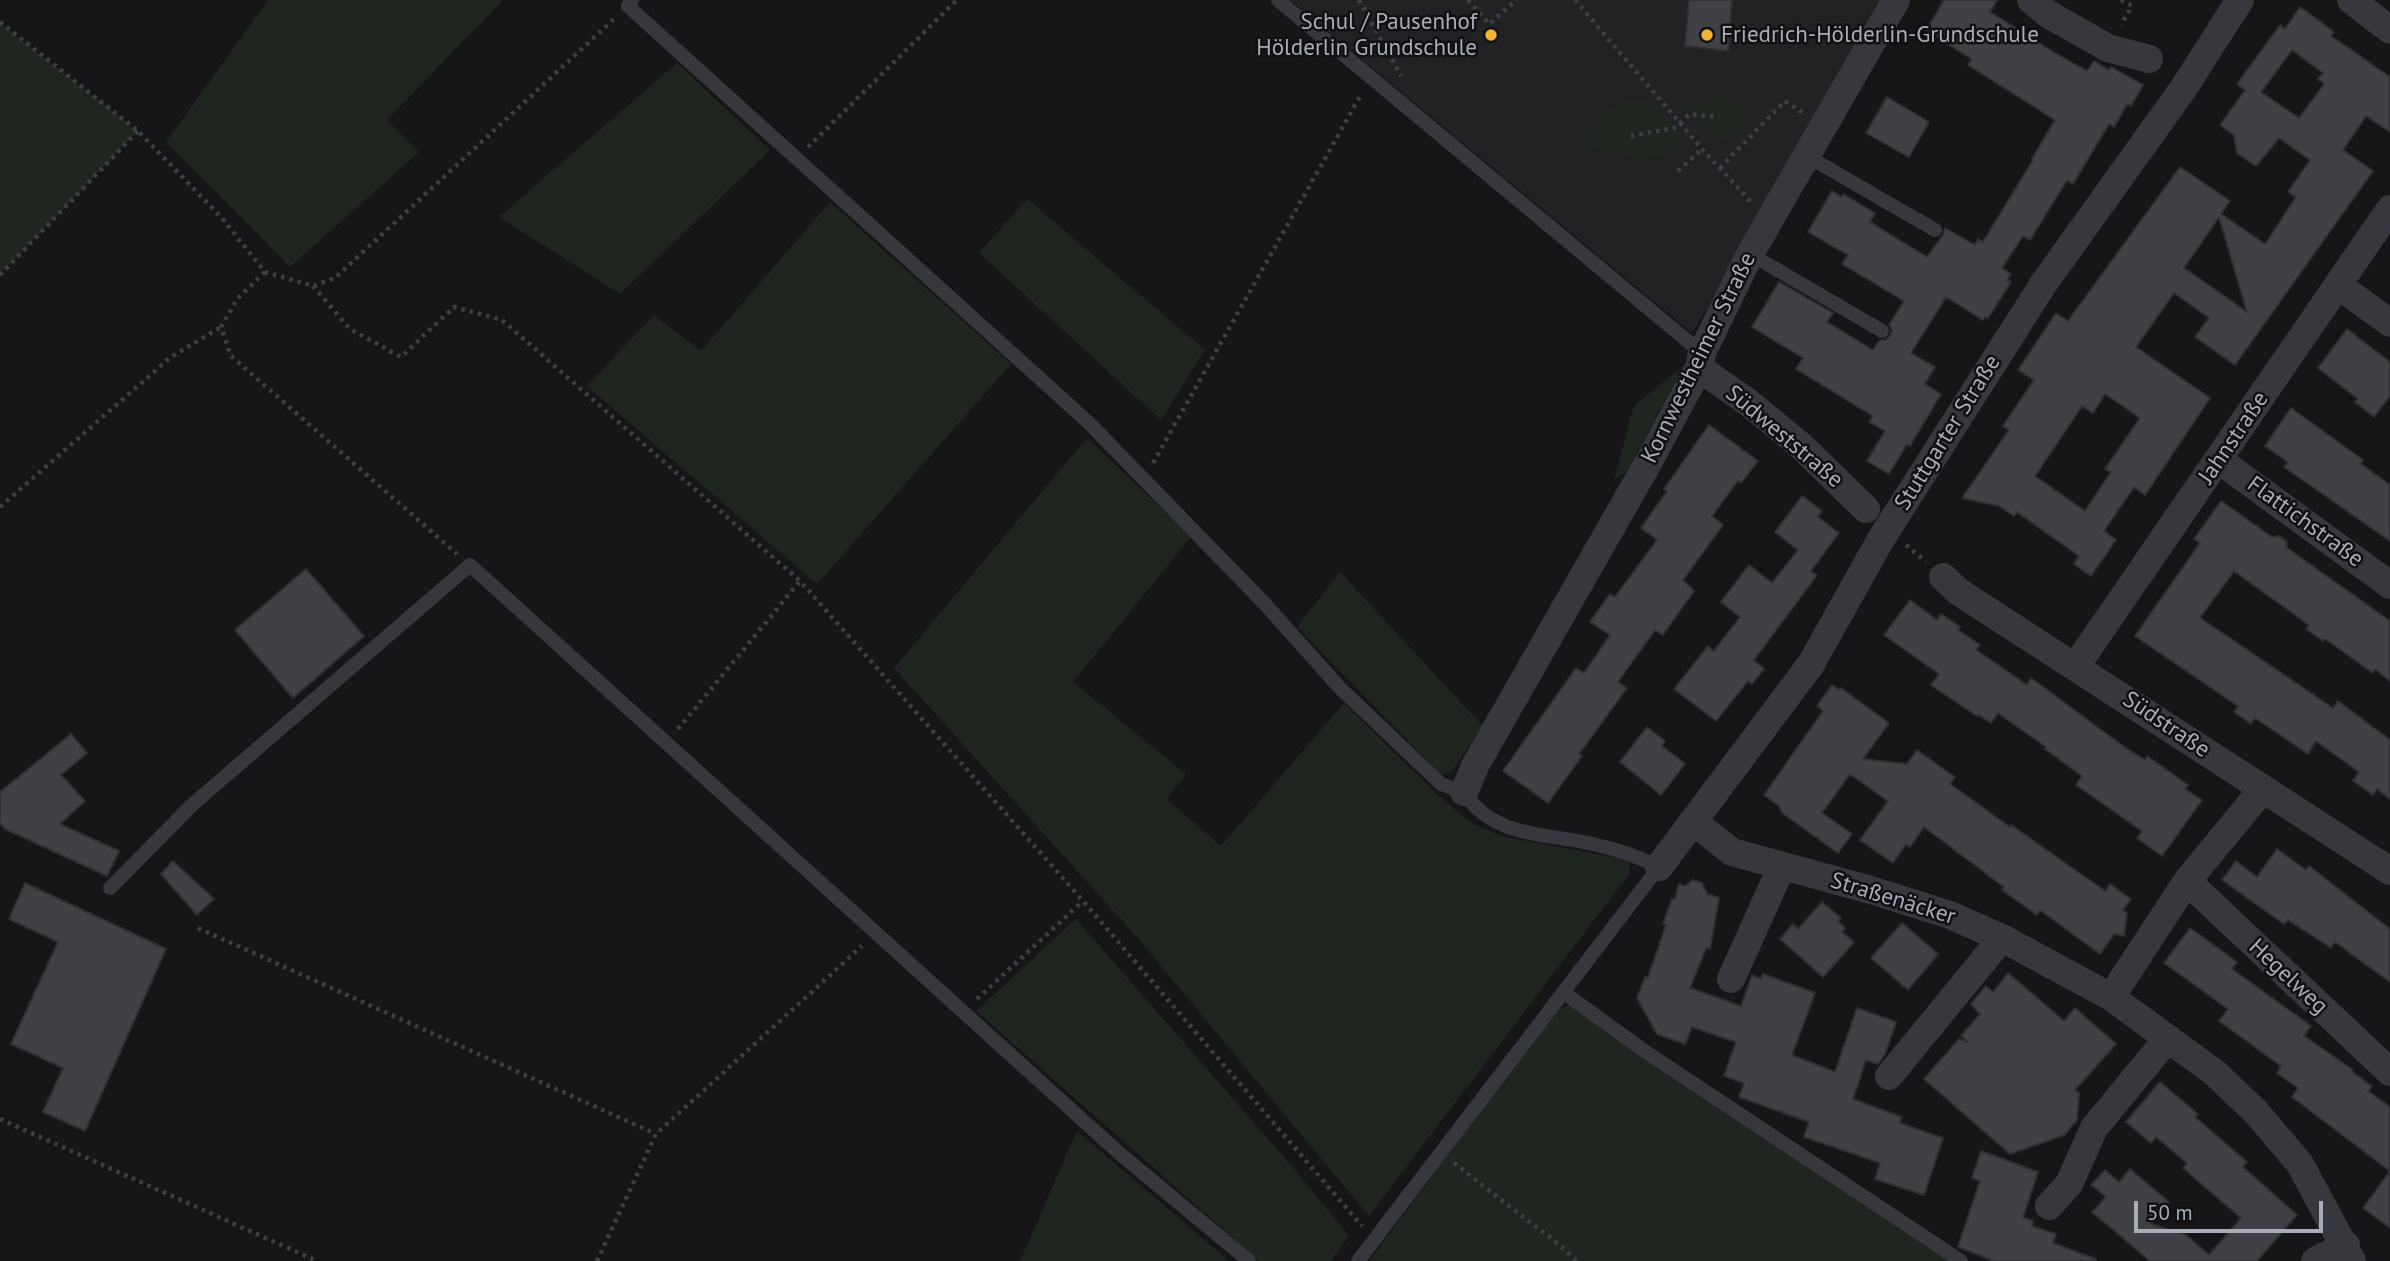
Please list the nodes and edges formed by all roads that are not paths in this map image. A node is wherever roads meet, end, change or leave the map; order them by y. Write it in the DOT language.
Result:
graph roads {
  1 [pos="1278,0"];
  2 [pos="1896,0"];
  3 [pos="2031,0"];
  4 [pos="2240,0"];
  5 [pos="630,3"];
  6 [pos="2148,59"];
  7 [pos="1807,156"];
  8 [pos="2390,209"];
  9 [pos="1935,230"];
  10 [pos="1750,254"];
  11 [pos="2338,285"];
  12 [pos="2390,323"];
  13 [pos="1882,331"];
  14 [pos="1700,360"];
  15 [pos="2219,460"];
  16 [pos="1866,509"];
  17 [pos="1943,577"];
  18 [pos="2390,585"];
  19 [pos="2076,666"];
  20 [pos="2262,790"];
  21 [pos="1464,792"];
  22 [pos="1694,821"];
  23 [pos="1782,866"];
  24 [pos="1659,867"];
  25 [pos="2390,871"];
  26 [pos="2187,881"];
  27 [pos="110,888"];
  28 [pos="2002,938"];
  29 [pos="1731,979"];
  30 [pos="1563,992"];
  31 [pos="2111,997"];
  32 [pos="2168,1038"];
  33 [pos="2390,1072"];
  34 [pos="1889,1076"];
  35 [pos="2049,1206"];
  36 [pos="2349,1253"];
  37 [pos="1249,1261"];
  38 [pos="1358,1261"];
  39 [pos="1961,1261"];
  40 [pos="2315,1261"];
  1 -- 14 [label="lane"];
  2 -- 7 [label="street, Kornwestheimer Straße"];
  3 -- 6 [label="street"];
  4 -- 22 [label="street, Stuttgarter Straße"];
  5 -- 21 [label="lane"];
  7 -- 9 [label="lane"];
  7 -- 10 [label="street, Kornwestheimer Straße"];
  8 -- 11 [label="street, Jahnstraße"];
  10 -- 13 [label="lane"];
  10 -- 14 [label="street, Kornwestheimer Straße"];
  11 -- 12 [label="street"];
  11 -- 15 [label="street, Jahnstraße"];
  14 -- 16 [label="street, Südweststraße"];
  14 -- 21 [label="street, Kornwestheimer Straße"];
  15 -- 18 [label="street, Flattichstraße"];
  15 -- 19 [label="street, Jahnstraße"];
  17 -- 19 [label="street, Südstraße"];
  19 -- 20 [label="street, Südstraße"];
  20 -- 25 [label="street, Südstraße"];
  20 -- 26 [label="street"];
  21 -- 24 [label="lane"];
  22 -- 23 [label="street, Straßenäcker"];
  22 -- 24 [label="street, Stuttgarter Straße"];
  23 -- 28 [label="street, Straßenäcker"];
  23 -- 29 [label="street"];
  24 -- 30 [label="lane"];
  26 -- 31 [label="street"];
  26 -- 33 [label="street, Hegelweg"];
  27 -- 37 [label="lane"];
  28 -- 31 [label="street, Straßenäcker"];
  28 -- 34 [label="street"];
  30 -- 38 [label="lane"];
  30 -- 39 [label="lane"];
  31 -- 32 [label="street, Straßenäcker"];
  32 -- 35 [label="street"];
  32 -- 36 [label="street, Straßenäcker"];
  36 -- 40 [label="street, Straßenäcker"];
}
